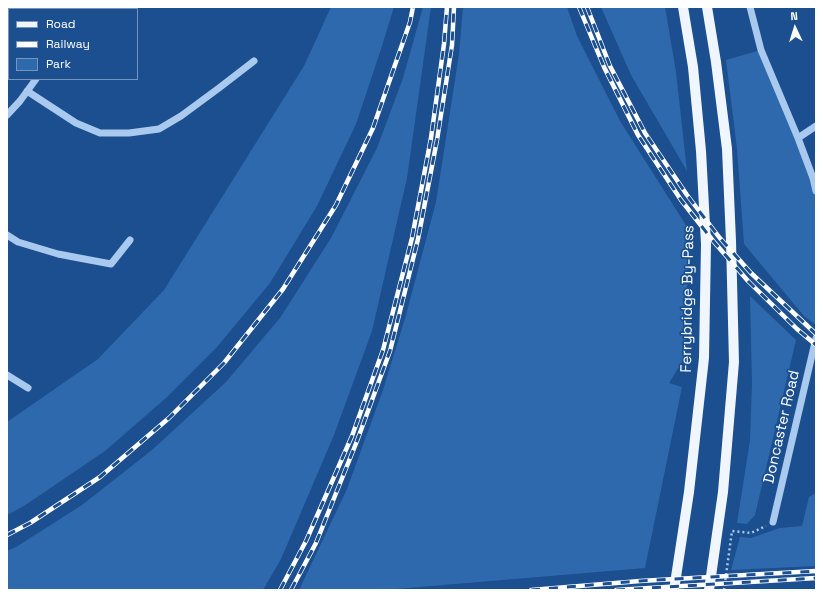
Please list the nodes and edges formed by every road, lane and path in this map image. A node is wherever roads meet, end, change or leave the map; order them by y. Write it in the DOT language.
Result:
graph roads {
  1 [pos="683,7"];
  2 [pos="707,7"];
  3 [pos="750,7"];
  4 [pos="254,61"];
  5 [pos="35,80"];
  6 [pos="27,91"];
  7 [pos="7,115"];
  8 [pos="816,126"];
  9 [pos="798,138"];
  10 [pos="816,192"];
  11 [pos="7,235"];
  12 [pos="130,240"];
  13 [pos="816,338"];
  14 [pos="7,375"];
  15 [pos="28,388"];
  16 [pos="773,522"];
  17 [pos="674,590"];
  18 [pos="709,590"];
  19 [pos="724,590"];
  1 -- 17 [label="main road, Ferrybridge By-Pass"];
  2 -- 18 [label="main road"];
  3 -- 9 [label="street"];
  4 -- 6 [label="street"];
  5 -- 6 [label="street"];
  6 -- 7 [label="street"];
  8 -- 9 [label="street"];
  9 -- 10 [label="street"];
  11 -- 12 [label="street"];
  13 -- 16 [label="street, Doncaster Road"];
  14 -- 15 [label="street"];
  16 -- 19 [label="path"];
}
